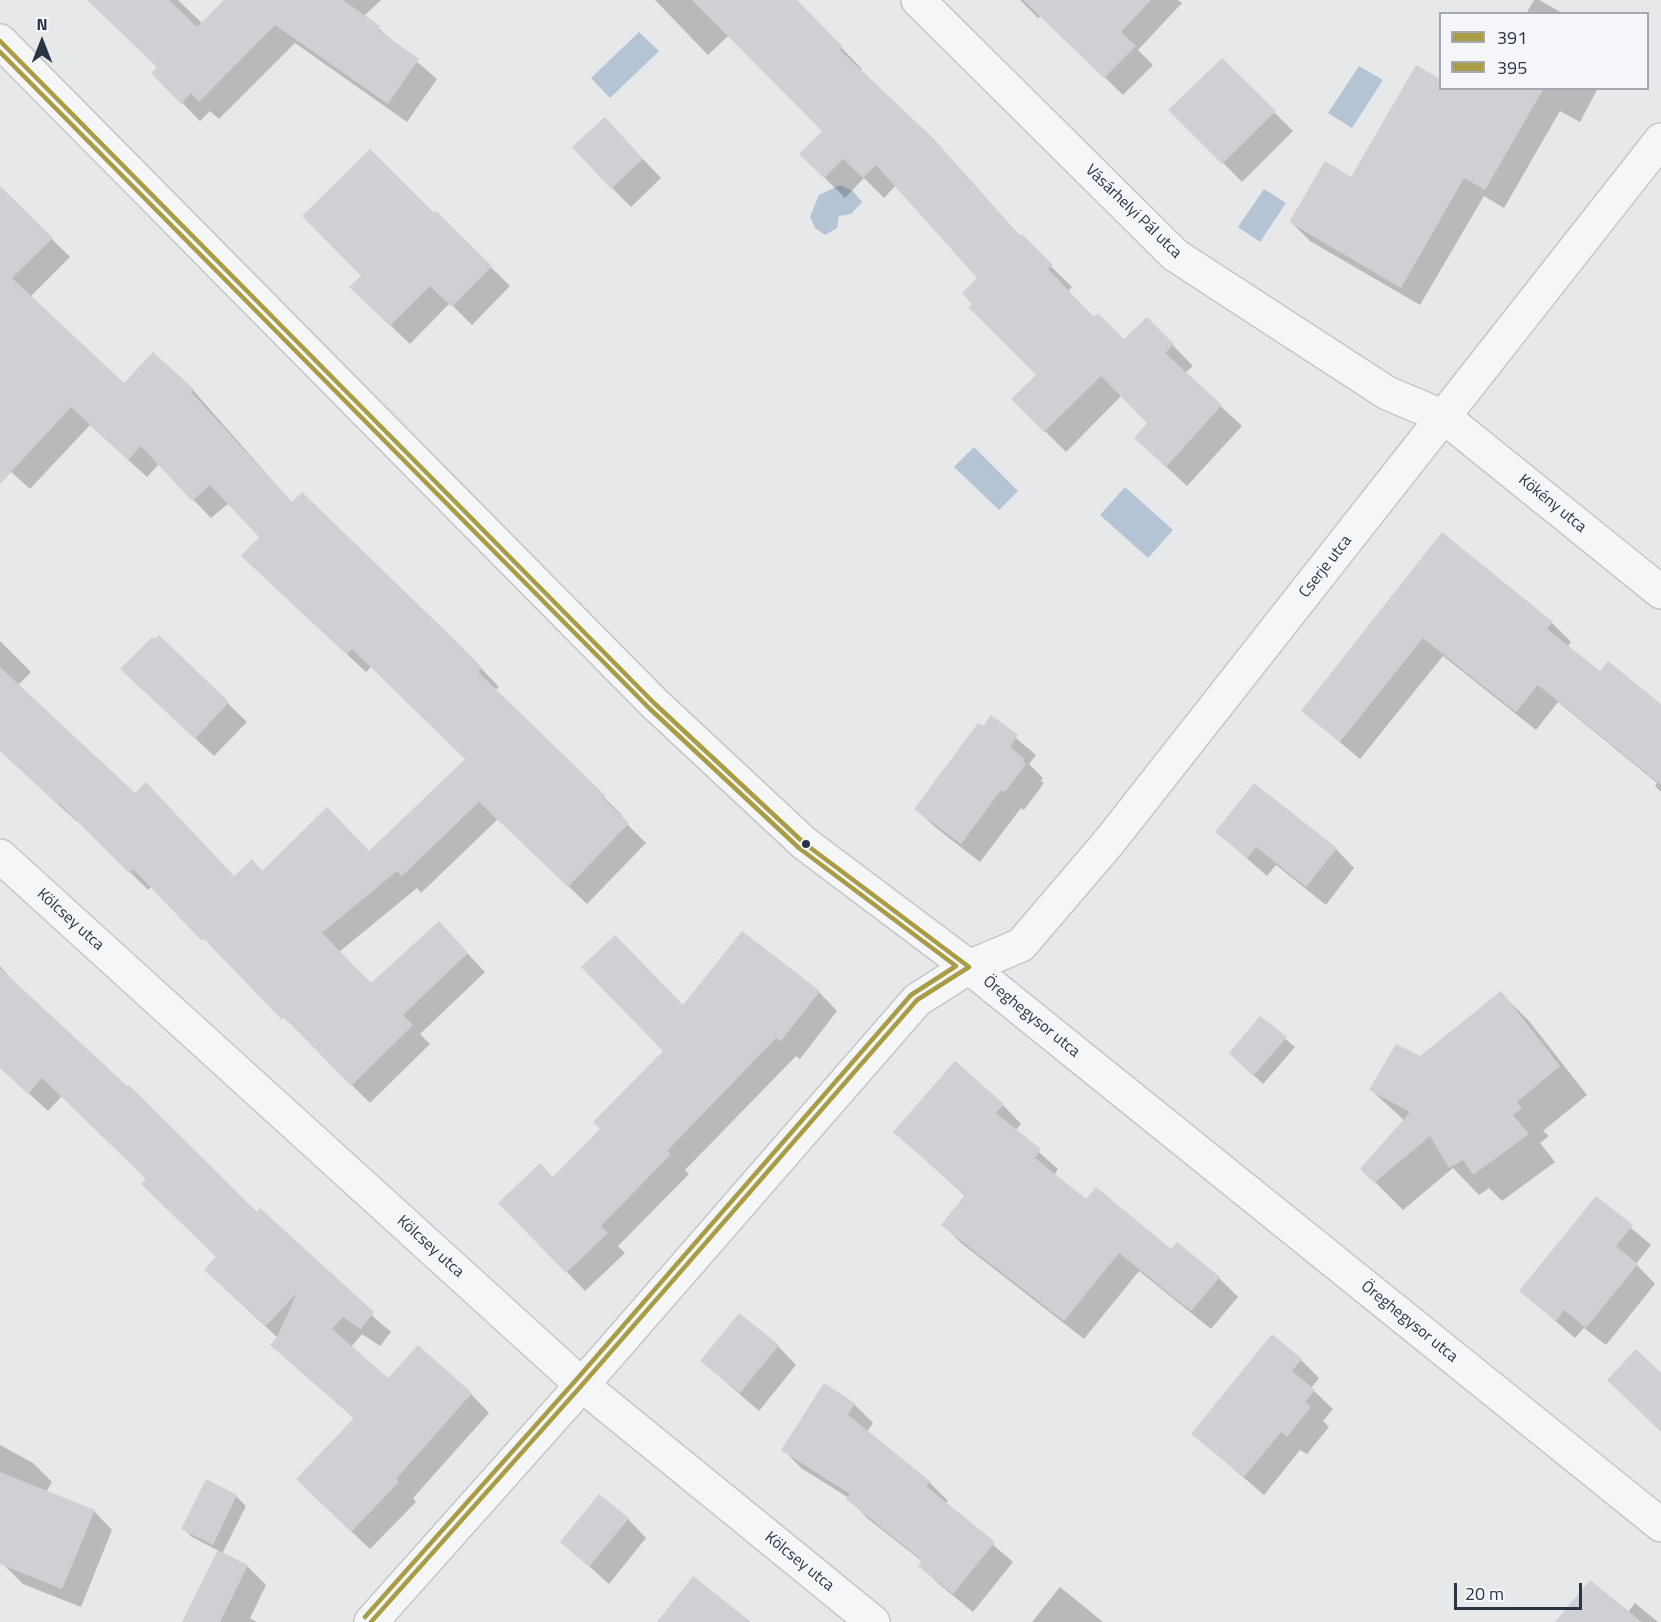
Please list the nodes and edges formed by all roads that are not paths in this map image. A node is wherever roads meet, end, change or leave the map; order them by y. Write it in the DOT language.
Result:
graph roads {
  1 [pos="918,0"];
  2 [pos="0,41"];
  3 [pos="1661,140"];
  4 [pos="1444,417"];
  5 [pos="1661,592"];
  6 [pos="0,856"];
  7 [pos="969,967"];
  8 [pos="582,1385"];
  9 [pos="1661,1525"];
  10 [pos="371,1622"];
  11 [pos="873,1622"];
  1 -- 4 [label="street, Vásárhelyi Pál utca"];
  2 -- 7 [label="street, Öreghegysor utca"];
  3 -- 4 [label="street, Cserje utca"];
  4 -- 5 [label="street, Kökény utca"];
  4 -- 7 [label="street, Cserje utca"];
  6 -- 8 [label="street, Kölcsey utca"];
  7 -- 8 [label="street, Cserje utca"];
  7 -- 9 [label="street, Öreghegysor utca"];
  8 -- 10 [label="street, Cserje utca"];
  8 -- 11 [label="street, Kölcsey utca"];
}
